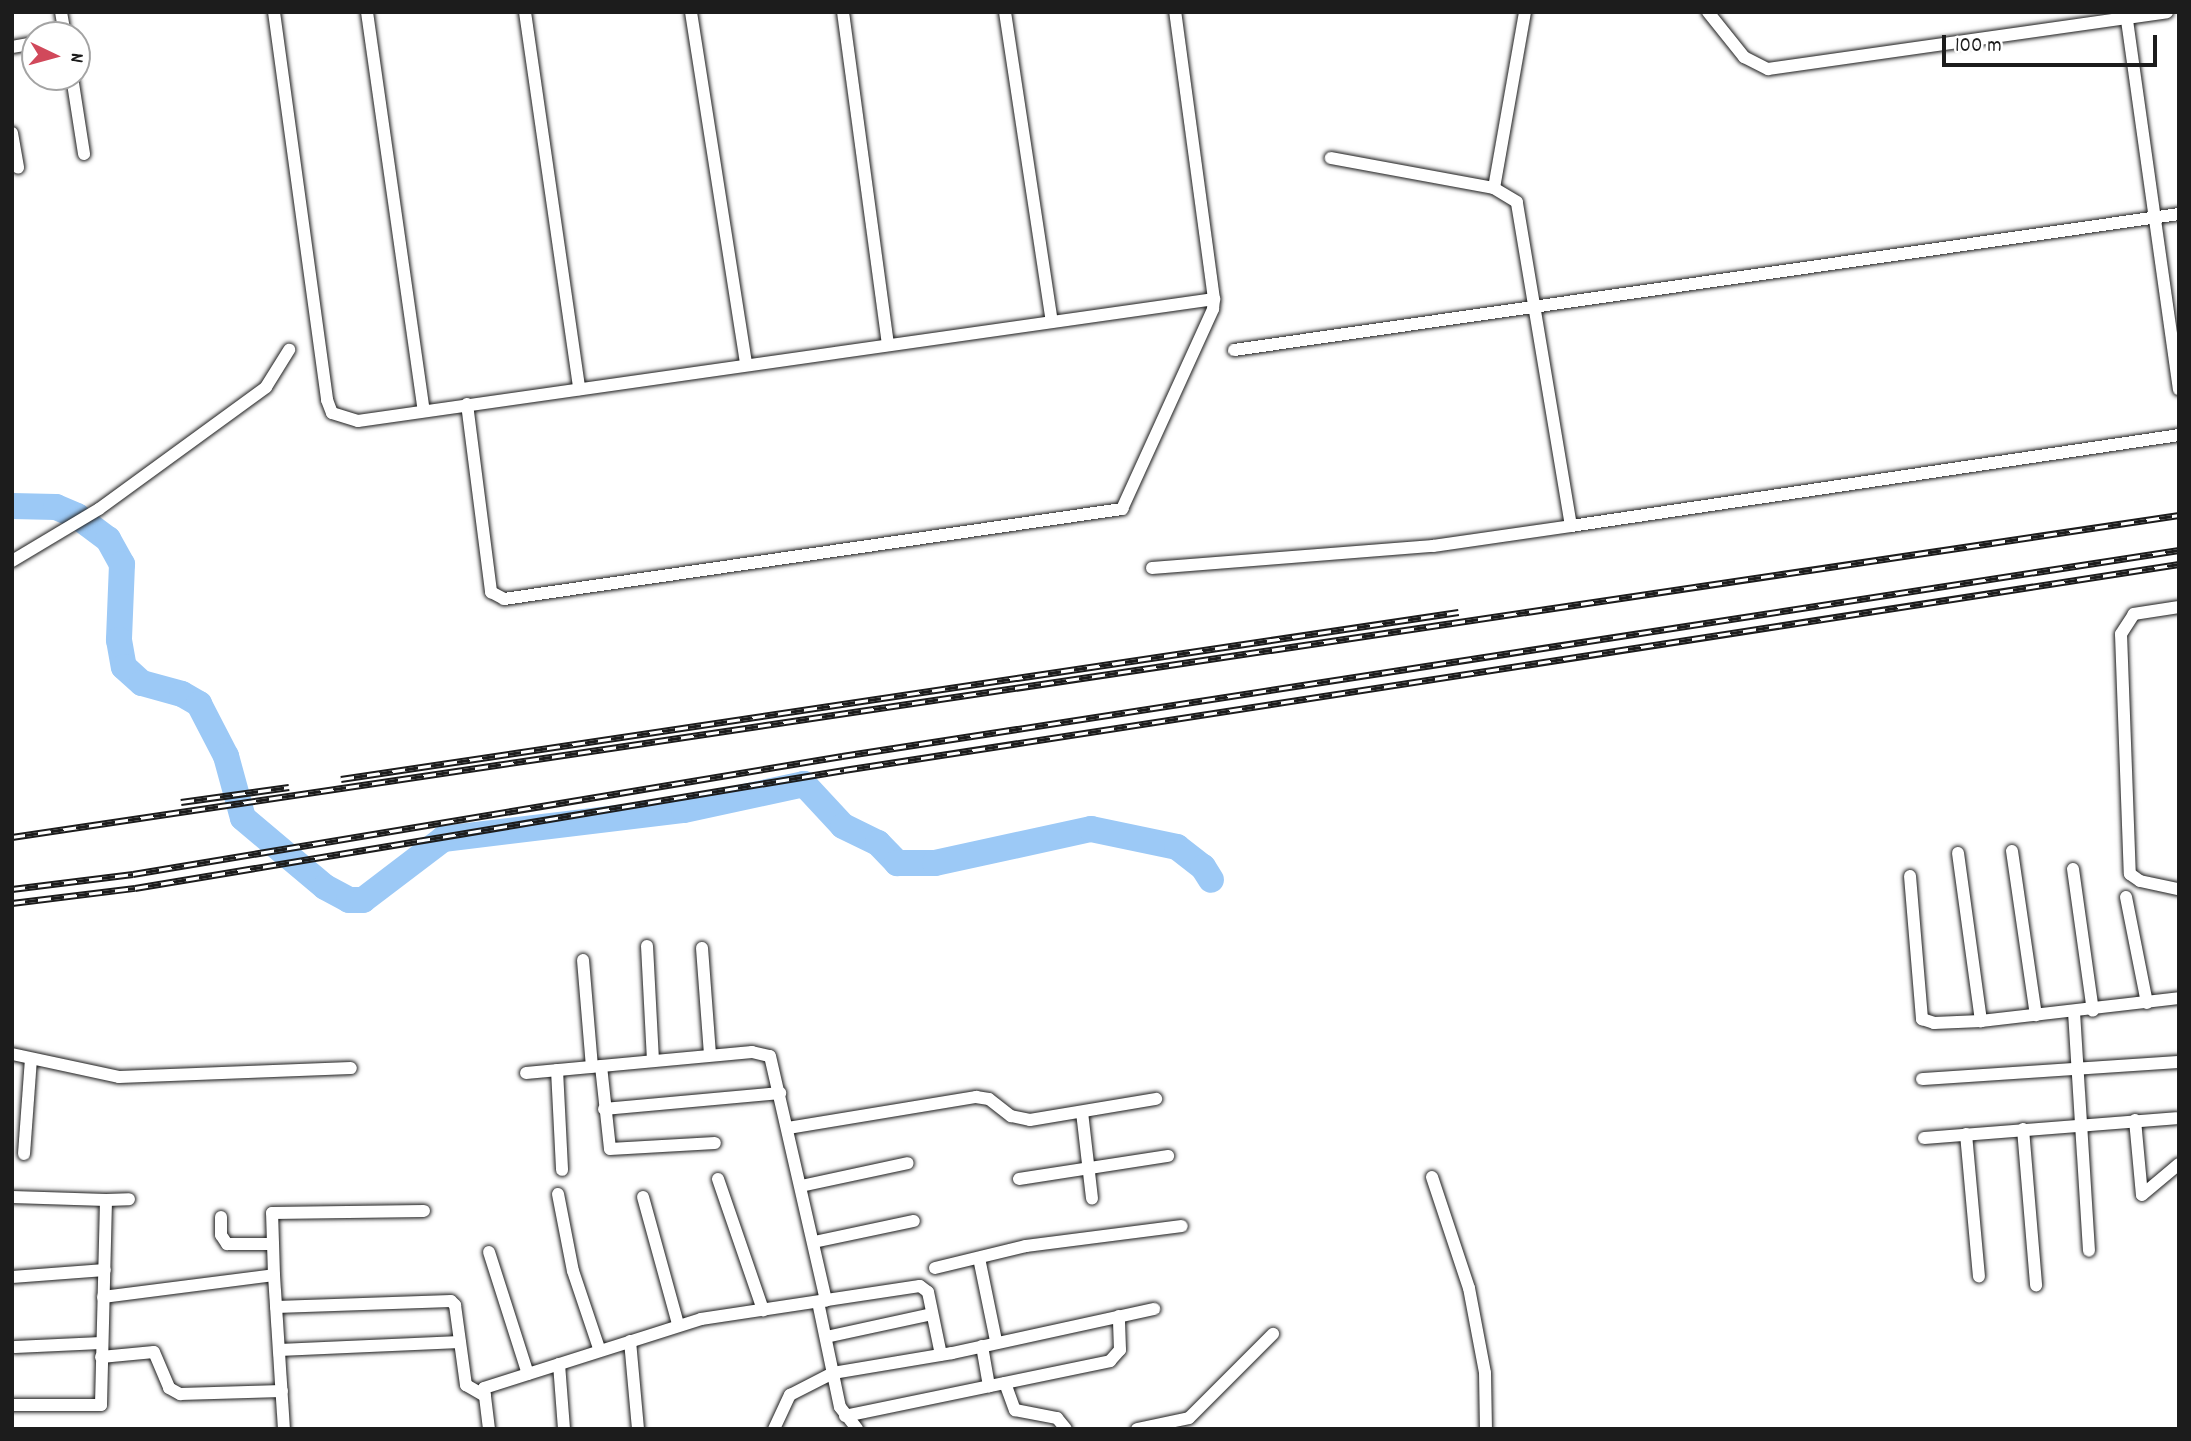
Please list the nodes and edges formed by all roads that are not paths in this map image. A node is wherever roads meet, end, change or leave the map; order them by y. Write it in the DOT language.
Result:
graph roads {
  1 [pos="274,12"];
  2 [pos="367,12"];
  3 [pos="525,12"];
  4 [pos="691,12"];
  5 [pos="843,12"];
  6 [pos="1005,12"];
  7 [pos="1175,12"];
  8 [pos="1525,12"];
  9 [pos="1707,12"];
  10 [pos="2167,12"];
  11 [pos="2127,15"];
  12 [pos="74,91"];
  13 [pos="12,133"];
  14 [pos="84,154"];
  15 [pos="1331,158"];
  16 [pos="18,167"];
  17 [pos="1494,188"];
  18 [pos="2179,214"];
  19 [pos="2155,217"];
  20 [pos="1213,299"];
  21 [pos="1534,308"];
  22 [pos="1052,321"];
  23 [pos="888,345"];
  24 [pos="289,350"];
  25 [pos="1234,350"];
  26 [pos="746,365"];
  27 [pos="579,389"];
  28 [pos="2179,389"];
  29 [pos="467,404"];
  30 [pos="424,411"];
  31 [pos="2179,435"];
  32 [pos="1571,526"];
  33 [pos="12,561"];
  34 [pos="1152,568"];
  35 [pos="2179,607"];
  36 [pos="2012,851"];
  37 [pos="1958,853"];
  38 [pos="2073,869"];
  39 [pos="1910,876"];
  40 [pos="2179,889"];
  41 [pos="2126,897"];
  42 [pos="647,946"];
  43 [pos="702,948"];
  44 [pos="583,960"];
  45 [pos="2179,998"];
  46 [pos="2147,1003"];
  47 [pos="2093,1011"];
  48 [pos="2074,1012"];
  49 [pos="2036,1015"];
  50 [pos="1981,1021"];
  51 [pos="12,1054"];
  52 [pos="709,1055"];
  53 [pos="31,1059"];
  54 [pos="653,1060"];
  55 [pos="2179,1062"];
  56 [pos="596,1067"];
  57 [pos="351,1068"];
  58 [pos="557,1070"];
  59 [pos="2076,1070"];
  60 [pos="526,1073"];
  61 [pos="1922,1079"];
  62 [pos="780,1093"];
  63 [pos="1156,1099"];
  64 [pos="604,1109"];
  65 [pos="1082,1112"];
  66 [pos="2176,1118"];
  67 [pos="2135,1120"];
  68 [pos="2077,1124"];
  69 [pos="788,1128"];
  70 [pos="2023,1129"];
  71 [pos="1966,1134"];
  72 [pos="1924,1138"];
  73 [pos="715,1143"];
  74 [pos="24,1154"];
  75 [pos="1168,1156"];
  76 [pos="908,1163"];
  77 [pos="2179,1164"];
  78 [pos="1088,1169"];
  79 [pos="562,1170"];
  80 [pos="1432,1177"];
  81 [pos="718,1178"];
  82 [pos="1019,1179"];
  83 [pos="801,1185"];
  84 [pos="558,1194"];
  85 [pos="12,1197"];
  86 [pos="643,1197"];
  87 [pos="1091,1198"];
  88 [pos="130,1199"];
  89 [pos="106,1200"];
  90 [pos="424,1211"];
  91 [pos="221,1217"];
  92 [pos="914,1221"];
  93 [pos="1182,1226"];
  94 [pos="814,1242"];
  95 [pos="273,1244"];
  96 [pos="2089,1251"];
  97 [pos="489,1252"];
  98 [pos="979,1258"];
  99 [pos="935,1268"];
  100 [pos="105,1270"];
  101 [pos="274,1275"];
  102 [pos="1979,1276"];
  103 [pos="12,1277"];
  104 [pos="2036,1285"];
  105 [pos="103,1297"];
  106 [pos="822,1301"];
  107 [pos="276,1307"];
  108 [pos="1154,1309"];
  109 [pos="763,1310"];
  110 [pos="932,1314"];
  111 [pos="1119,1316"];
  112 [pos="678,1324"];
  113 [pos="1273,1335"];
  114 [pos="826,1337"];
  115 [pos="630,1341"];
  116 [pos="996,1341"];
  117 [pos="460,1342"];
  118 [pos="101,1343"];
  119 [pos="982,1346"];
  120 [pos="16,1347"];
  121 [pos="279,1350"];
  122 [pos="600,1351"];
  123 [pos="941,1355"];
  124 [pos="101,1357"];
  125 [pos="559,1364"];
  126 [pos="833,1373"];
  127 [pos="528,1374"];
  128 [pos="1005,1383"];
  129 [pos="989,1386"];
  130 [pos="282,1391"];
  131 [pos="485,1396"];
  132 [pos="12,1405"];
  133 [pos="845,1416"];
  134 [pos="284,1429"];
  135 [pos="489,1429"];
  136 [pos="564,1429"];
  137 [pos="638,1429"];
  138 [pos="774,1429"];
  139 [pos="857,1429"];
  140 [pos="1066,1429"];
  141 [pos="1137,1429"];
  142 [pos="1486,1429"];
  1 -- 30 [label="street"];
  2 -- 30 [label="street"];
  3 -- 27 [label="street"];
  4 -- 26 [label="street"];
  5 -- 23 [label="street"];
  6 -- 22 [label="street"];
  7 -- 20 [label="street"];
  8 -- 17 [label="street"];
  9 -- 11 [label="street"];
  10 -- 11 [label="street"];
  11 -- 19 [label="street"];
  12 -- 14 [label="street"];
  13 -- 16 [label="street"];
  15 -- 17 [label="street"];
  17 -- 21 [label="street"];
  18 -- 19 [label="street"];
  19 -- 21 [label="street"];
  19 -- 28 [label="street"];
  20 -- 22 [label="street"];
  20 -- 29 [label="street"];
  21 -- 25 [label="street"];
  21 -- 32 [label="street"];
  22 -- 23 [label="street"];
  23 -- 26 [label="street"];
  24 -- 33 [label="street"];
  26 -- 27 [label="street"];
  27 -- 29 [label="street"];
  29 -- 30 [label="street"];
  31 -- 32 [label="street"];
  32 -- 34 [label="street"];
  35 -- 40 [label="street"];
  36 -- 49 [label="street"];
  37 -- 50 [label="street"];
  38 -- 47 [label="street"];
  39 -- 50 [label="street"];
  41 -- 46 [label="street"];
  42 -- 54 [label="street"];
  43 -- 52 [label="street"];
  44 -- 56 [label="street"];
  45 -- 46 [label="street"];
  46 -- 47 [label="street"];
  47 -- 48 [label="street"];
  48 -- 49 [label="street"];
  48 -- 59 [label="street"];
  49 -- 50 [label="street"];
  51 -- 53 [label="street"];
  52 -- 54 [label="street"];
  52 -- 62 [label="street"];
  53 -- 57 [label="street"];
  53 -- 74 [label="street"];
  54 -- 56 [label="street"];
  55 -- 59 [label="street"];
  56 -- 58 [label="street"];
  56 -- 64 [label="street"];
  58 -- 60 [label="street"];
  58 -- 79 [label="street"];
  59 -- 61 [label="street"];
  59 -- 68 [label="street"];
  62 -- 64 [label="street"];
  62 -- 69 [label="street"];
  63 -- 65 [label="street"];
  64 -- 73 [label="street"];
  65 -- 69 [label="street"];
  65 -- 78 [label="street"];
  66 -- 67 [label="street"];
  67 -- 68 [label="street"];
  67 -- 77 [label="street"];
  68 -- 70 [label="street"];
  68 -- 96 [label="street"];
  69 -- 83 [label="street"];
  70 -- 71 [label="street"];
  70 -- 104 [label="street"];
  71 -- 72 [label="street"];
  71 -- 102 [label="street"];
  75 -- 78 [label="street"];
  76 -- 83 [label="street"];
  78 -- 82 [label="street"];
  78 -- 87 [label="street"];
  80 -- 142 [label="street"];
  81 -- 109 [label="street"];
  83 -- 94 [label="street"];
  84 -- 122 [label="street"];
  85 -- 89 [label="street"];
  86 -- 112 [label="street"];
  88 -- 89 [label="street"];
  89 -- 100 [label="street"];
  90 -- 95 [label="street"];
  91 -- 95 [label="street"];
  92 -- 94 [label="street"];
  93 -- 98 [label="street"];
  94 -- 106 [label="street"];
  95 -- 101 [label="street"];
  97 -- 127 [label="street"];
  98 -- 99 [label="street"];
  98 -- 116 [label="street"];
  100 -- 103 [label="street"];
  100 -- 105 [label="street"];
  101 -- 105 [label="street"];
  101 -- 107 [label="street"];
  105 -- 118 [label="street"];
  106 -- 109 [label="street"];
  106 -- 110 [label="street"];
  106 -- 114 [label="street"];
  107 -- 117 [label="street"];
  107 -- 121 [label="street"];
  108 -- 111 [label="street"];
  109 -- 112 [label="street"];
  110 -- 114 [label="street"];
  110 -- 123 [label="street"];
  111 -- 116 [label="street"];
  111 -- 128 [label="street"];
  112 -- 115 [label="street"];
  113 -- 141 [label="street"];
  114 -- 126 [label="street"];
  115 -- 122 [label="street"];
  115 -- 137 [label="street"];
  116 -- 119 [label="street"];
  117 -- 121 [label="street"];
  117 -- 131 [label="street"];
  118 -- 120 [label="street"];
  118 -- 124 [label="street"];
  119 -- 123 [label="street"];
  119 -- 129 [label="street"];
  121 -- 130 [label="street"];
  122 -- 125 [label="street"];
  123 -- 126 [label="street"];
  124 -- 130 [label="street"];
  124 -- 132 [label="street"];
  125 -- 127 [label="street"];
  125 -- 136 [label="street"];
  126 -- 133 [label="street"];
  126 -- 138 [label="street"];
  127 -- 131 [label="street"];
  128 -- 129 [label="street"];
  128 -- 140 [label="street"];
  129 -- 133 [label="street"];
  130 -- 134 [label="street"];
  131 -- 135 [label="street"];
  133 -- 139 [label="street"];
}
